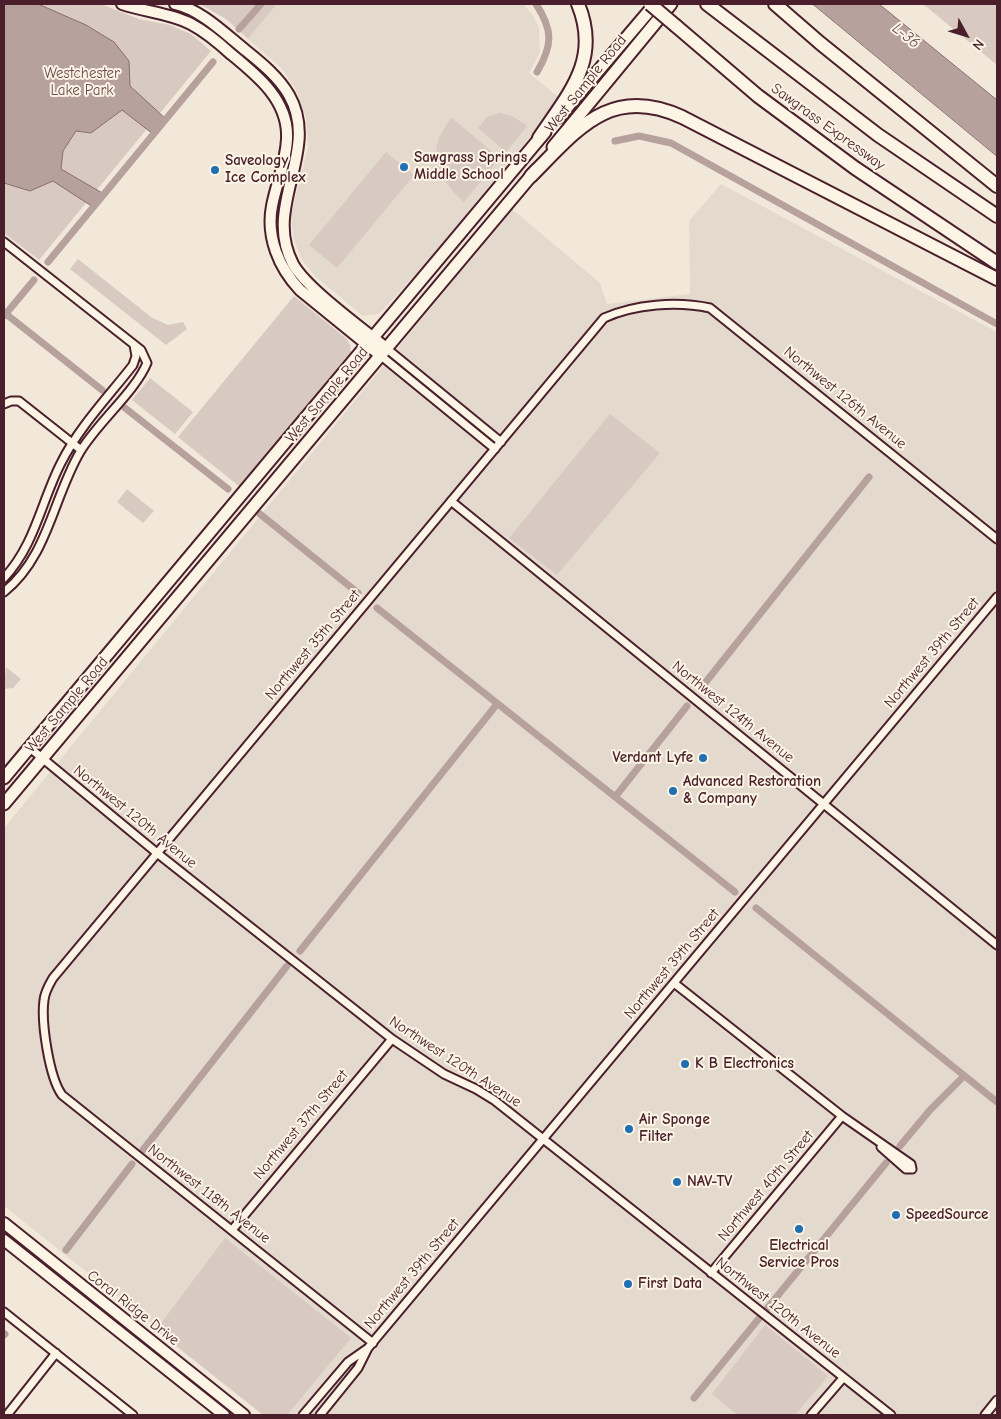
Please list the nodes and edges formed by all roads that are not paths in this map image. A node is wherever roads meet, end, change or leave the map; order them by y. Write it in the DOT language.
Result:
graph roads {
  1 [pos="122,4"];
  2 [pos="174,4"];
  3 [pos="578,4"];
  4 [pos="650,4"];
  5 [pos="655,4"];
  6 [pos="671,4"];
  7 [pos="707,4"];
  8 [pos="775,4"];
  9 [pos="198,14"];
  10 [pos="191,24"];
  11 [pos="288,95"];
  12 [pos="279,102"];
  13 [pos="539,138"];
  14 [pos="531,176"];
  15 [pos="997,186"];
  16 [pos="997,216"];
  17 [pos="4,242"];
  18 [pos="997,263"];
  19 [pos="997,279"];
  20 [pos="666,306"];
  21 [pos="370,341"];
  22 [pos="134,345"];
  23 [pos="383,352"];
  24 [pos="7,403"];
  25 [pos="500,442"];
  26 [pos="72,444"];
  27 [pos="495,449"];
  28 [pos="81,450"];
  29 [pos="451,501"];
  30 [pos="997,539"];
  31 [pos="14,567"];
  32 [pos="22,574"];
  33 [pos="4,578"];
  34 [pos="4,592"];
  35 [pos="997,597"];
  36 [pos="30,748"];
  37 [pos="42,758"];
  38 [pos="4,778"];
  39 [pos="4,804"];
  40 [pos="824,804"];
  41 [pos="157,853"];
  42 [pos="997,945"];
  43 [pos="674,982"];
  44 [pos="392,1039"];
  45 [pos="49,1054"];
  46 [pos="842,1116"];
  47 [pos="544,1139"];
  48 [pos="878,1142"];
  49 [pos="8,1226"];
  50 [pos="232,1230"];
  51 [pos="4,1240"];
  52 [pos="712,1273"];
  53 [pos="4,1312"];
  54 [pos="115,1329"];
  55 [pos="140,1333"];
  56 [pos="370,1346"];
  57 [pos="56,1353"];
  58 [pos="843,1378"];
  59 [pos="997,1400"];
  60 [pos="7,1415"];
  61 [pos="133,1415"];
  62 [pos="224,1415"];
  63 [pos="244,1415"];
  64 [pos="303,1415"];
  65 [pos="320,1415"];
  66 [pos="811,1415"];
  67 [pos="891,1415"];
  68 [pos="985,1415"];
  1 -- 10 [label="street"];
  2 -- 9 [label="street"];
  3 -- 13 [label="highway"];
  4 -- 18 [label="highway, Sawgrass Expressway, bridge"];
  5 -- 13 [label="main road, West Sample Road"];
  6 -- 14 [label="main road, West Sample Road"];
  7 -- 16 [label="highway, Sawgrass Expressway"];
  8 -- 15 [label="highway"];
  9 -- 10 [label="street"];
  9 -- 11 [label="street"];
  10 -- 12 [label="street"];
  11 -- 12 [label="street"];
  11 -- 21 [label="street"];
  12 -- 21 [label="street"];
  13 -- 21 [label="main road, West Sample Road"];
  14 -- 19 [label="highway"];
  14 -- 23 [label="main road, West Sample Road"];
  17 -- 22 [label="street"];
  20 -- 25 [label="street, Northwest 35th Street"];
  20 -- 30 [label="street, Northwest 126th Avenue"];
  21 -- 23 [label="street"];
  21 -- 36 [label="main road, West Sample Road"];
  22 -- 26 [label="street"];
  22 -- 28 [label="street"];
  23 -- 25 [label="street"];
  23 -- 27 [label="street"];
  23 -- 37 [label="main road, West Sample Road"];
  24 -- 26 [label="street"];
  25 -- 27 [label="street, Northwest 35th Street"];
  26 -- 28 [label="street"];
  26 -- 31 [label="street"];
  27 -- 29 [label="street, Northwest 35th Street"];
  28 -- 32 [label="street"];
  29 -- 40 [label="street, Northwest 124th Avenue"];
  29 -- 41 [label="street, Northwest 35th Street"];
  31 -- 32 [label="street"];
  31 -- 33 [label="street"];
  32 -- 34 [label="street"];
  35 -- 40 [label="street, Northwest 39th Street"];
  36 -- 37 [label="street, Northwest 120th Avenue"];
  36 -- 38 [label="main road, West Sample Road"];
  37 -- 39 [label="main road, West Sample Road"];
  37 -- 41 [label="street, Northwest 120th Avenue"];
  40 -- 42 [label="street, Northwest 124th Avenue"];
  40 -- 43 [label="street, Northwest 39th Street"];
  41 -- 44 [label="street, Northwest 120th Avenue"];
  41 -- 45 [label="street, Northwest 35th Street"];
  43 -- 46 [label="street"];
  43 -- 47 [label="street, Northwest 39th Street"];
  44 -- 47 [label="street, Northwest 120th Avenue"];
  44 -- 50 [label="street, Northwest 37th Street"];
  45 -- 50 [label="street, Northwest 118th Avenue"];
  46 -- 48 [label="street"];
  46 -- 52 [label="street, Northwest 40th Street"];
  47 -- 52 [label="street, Northwest 120th Avenue"];
  47 -- 56 [label="street, Northwest 39th Street"];
  48 -- 48 [label="street"];
  49 -- 51 [label="street"];
  49 -- 55 [label="street, Coral Ridge Drive"];
  50 -- 56 [label="street, Northwest 118th Avenue"];
  51 -- 54 [label="street, Coral Ridge Drive"];
  52 -- 58 [label="street, Northwest 120th Avenue"];
  53 -- 57 [label="street"];
  54 -- 55 [label="street"];
  54 -- 62 [label="street, Coral Ridge Drive"];
  55 -- 63 [label="street, Coral Ridge Drive"];
  56 -- 64 [label="street, Northwest 39th Street"];
  56 -- 65 [label="street, Northwest 39th Street"];
  57 -- 60 [label="street"];
  57 -- 61 [label="street"];
  58 -- 66 [label="street"];
  58 -- 67 [label="street, Northwest 120th Avenue"];
  59 -- 68 [label="street"];
}
